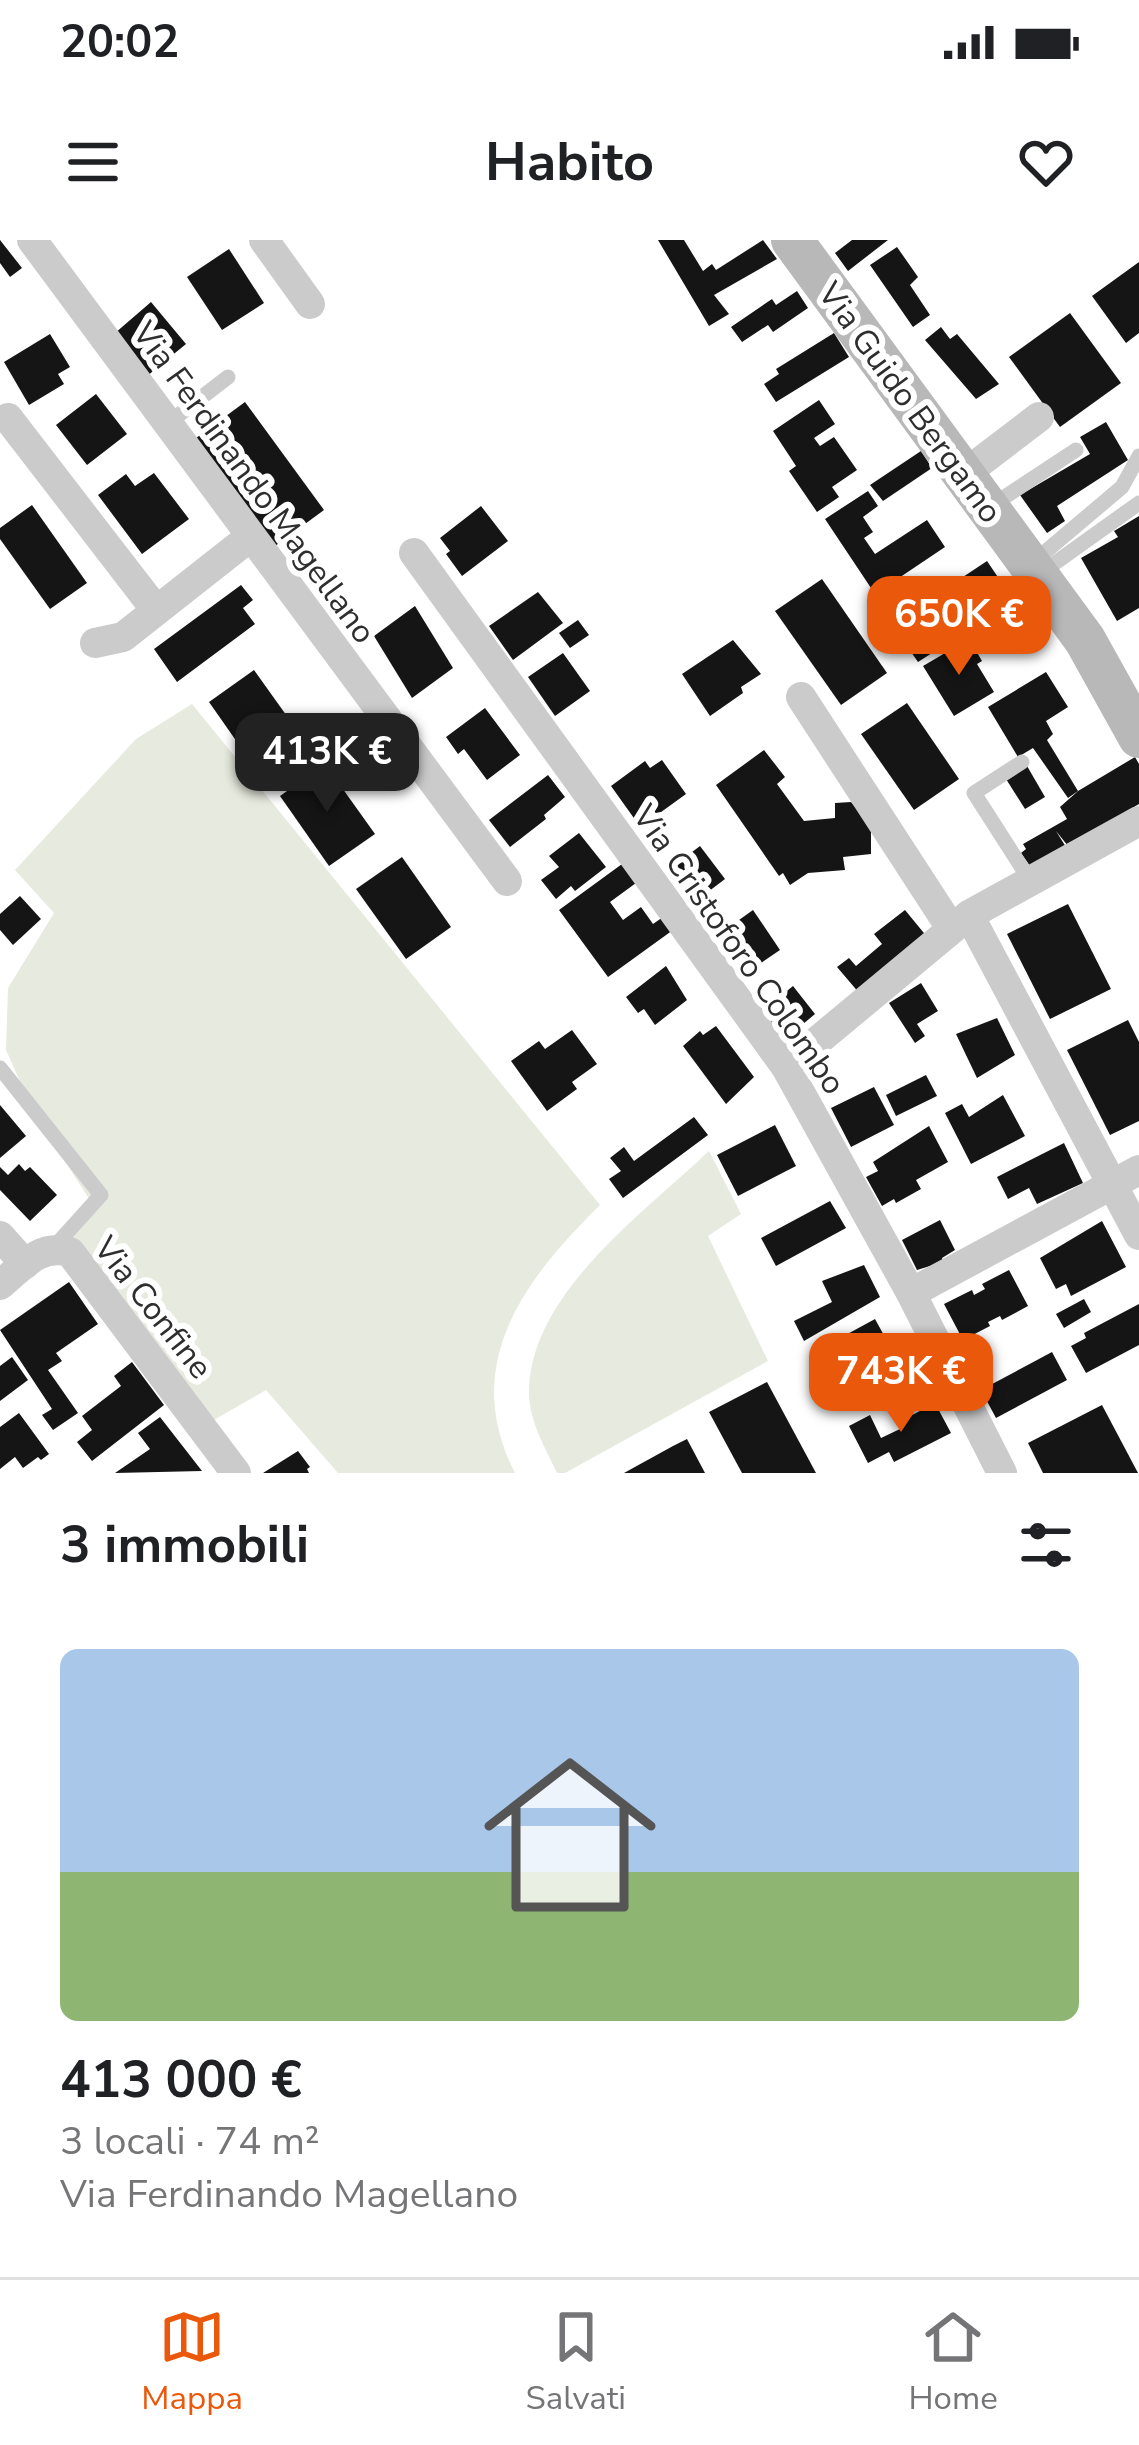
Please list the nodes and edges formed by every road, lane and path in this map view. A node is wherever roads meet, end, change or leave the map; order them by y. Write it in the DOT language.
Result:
graph roads {
  1 [pos="32,240"];
  2 [pos="264,240"];
  3 [pos="792,240"];
  4 [pos="310,304"];
  5 [pos="228,377"];
  6 [pos="1039,417"];
  7 [pos="8,418"];
  8 [pos="167,424"];
  9 [pos="1076,450"];
  10 [pos="1139,456"];
  11 [pos="976,491"];
  12 [pos="1139,503"];
  13 [pos="250,537"];
  14 [pos="414,553"];
  15 [pos="1035,569"];
  16 [pos="156,610"];
  17 [pos="95,643"];
  18 [pos="801,698"];
  19 [pos="1139,736"];
  20 [pos="1022,762"];
  21 [pos="1139,820"];
  22 [pos="507,881"];
  23 [pos="1031,882"];
  24 [pos="960,921"];
  25 [pos="786,1067"];
  26 [pos="0,1068"];
  27 [pos="1127,1178"];
  28 [pos="1139,1235"];
  29 [pos="0,1236"];
  30 [pos="54,1247"];
  31 [pos="25,1264"];
  32 [pos="0,1285"];
  33 [pos="911,1293"];
  34 [pos="236,1473"];
  35 [pos="1002,1473"];
  1 -- 8 [label="street, Via Ferdinando Magellano"];
  2 -- 4 [label="street"];
  3 -- 11 [label="main road, Via Guido Bergamo"];
  5 -- 8 [label="lane"];
  6 -- 11 [label="street"];
  7 -- 16 [label="street"];
  8 -- 13 [label="street, Via Ferdinando Magellano"];
  9 -- 11 [label="lane"];
  10 -- 15 [label="lane"];
  11 -- 15 [label="main road, Via Guido Bergamo"];
  12 -- 15 [label="lane"];
  13 -- 16 [label="street"];
  13 -- 22 [label="street, Via Ferdinando Magellano"];
  14 -- 25 [label="street, Via Cristoforo Colombo"];
  15 -- 19 [label="main road, Via Guido Bergamo"];
  16 -- 17 [label="street"];
  18 -- 24 [label="street"];
  20 -- 23 [label="lane"];
  21 -- 23 [label="street"];
  23 -- 24 [label="street"];
  24 -- 25 [label="street"];
  24 -- 27 [label="street"];
  25 -- 33 [label="street, Via Cristoforo Colombo"];
  26 -- 30 [label="lane"];
  27 -- 28 [label="street"];
  27 -- 33 [label="street"];
  29 -- 31 [label="street"];
  30 -- 31 [label="street, Via Confine"];
  30 -- 34 [label="street, Via Confine"];
  31 -- 32 [label="street, Via Confine"];
  33 -- 35 [label="street, Via Cristoforo Colombo"];
}
